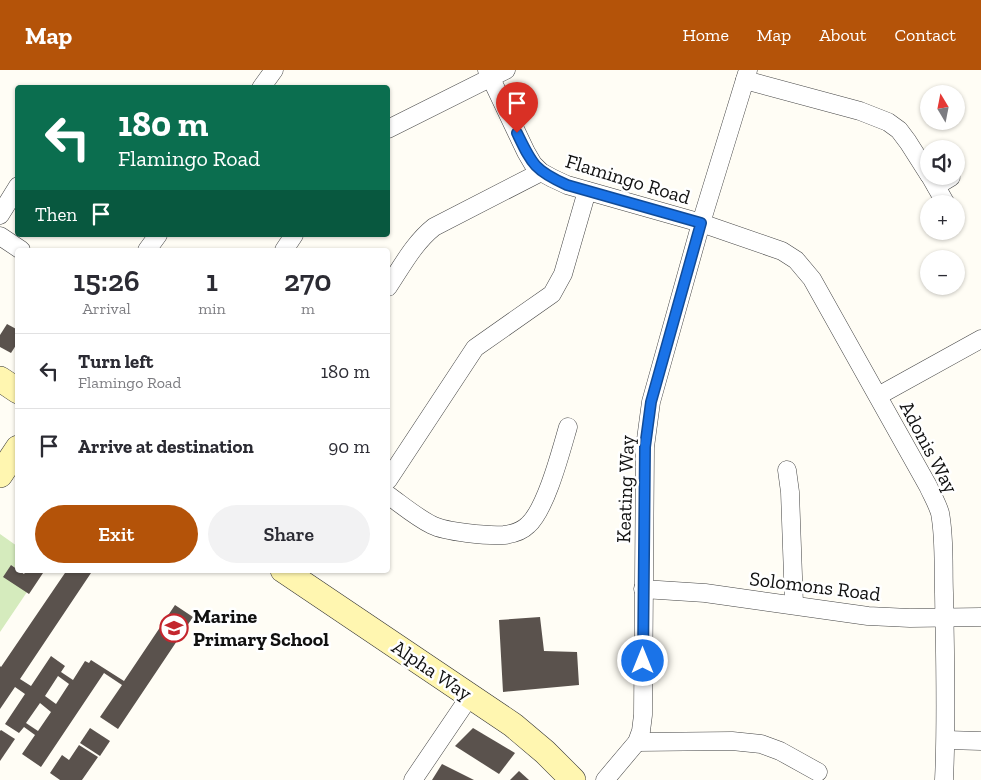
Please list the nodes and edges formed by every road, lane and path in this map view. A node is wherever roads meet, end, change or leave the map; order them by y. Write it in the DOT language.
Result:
graph roads {
  1 [pos="274,70"];
  2 [pos="494,72"];
  3 [pos="746,75"];
  4 [pos="263,85"];
  5 [pos="390,128"];
  6 [pos="920,160"];
  7 [pos="540,172"];
  8 [pos="15,191"];
  9 [pos="587,191"];
  10 [pos="0,215"];
  11 [pos="701,223"];
  12 [pos="0,236"];
  13 [pos="157,237"];
  14 [pos="293,237"];
  15 [pos="18,248"];
  16 [pos="148,248"];
  17 [pos="285,248"];
  18 [pos="390,284"];
  19 [pos="981,339"];
  20 [pos="0,379"];
  21 [pos="15,389"];
  22 [pos="878,396"];
  23 [pos="568,427"];
  24 [pos="15,452"];
  25 [pos="787,470"];
  26 [pos="0,475"];
  27 [pos="390,477"];
  28 [pos="390,496"];
  29 [pos="287,573"];
  30 [pos="643,589"];
  31 [pos="794,604"];
  32 [pos="981,617"];
  33 [pos="944,618"];
  34 [pos="470,696"];
  35 [pos="946,740"];
  36 [pos="981,741"];
  37 [pos="637,742"];
  38 [pos="818,772"];
  39 [pos="413,780"];
  40 [pos="573,780"];
  41 [pos="605,780"];
  42 [pos="944,780"];
  1 -- 4 [label="street"];
  2 -- 5 [label="street"];
  2 -- 7 [label="street, Flamingo Road"];
  3 -- 6 [label="street"];
  3 -- 11 [label="street, Keating Way"];
  7 -- 9 [label="street, Flamingo Road"];
  7 -- 18 [label="street"];
  8 -- 10 [label="street"];
  9 -- 11 [label="street, Flamingo Road"];
  9 -- 27 [label="street"];
  11 -- 22 [label="street, Adonis Way"];
  11 -- 30 [label="street, Keating Way"];
  12 -- 15 [label="street"];
  13 -- 16 [label="street"];
  14 -- 17 [label="street"];
  19 -- 22 [label="street"];
  20 -- 21 [label="street"];
  22 -- 33 [label="street, Adonis Way"];
  23 -- 28 [label="street"];
  24 -- 26 [label="street"];
  25 -- 31 [label="street"];
  29 -- 34 [label="street, Alpha Way"];
  30 -- 31 [label="street, Solomons Road"];
  30 -- 37 [label="street, Keating Way"];
  31 -- 33 [label="street, Solomons Road"];
  32 -- 33 [label="street, Solomons Road"];
  33 -- 35 [label="street, Adonis Way"];
  34 -- 39 [label="street"];
  34 -- 40 [label="street, Alpha Way"];
  35 -- 36 [label="street"];
  35 -- 42 [label="street, Adonis Way"];
  37 -- 38 [label="street"];
  37 -- 41 [label="street, Keating Way"];
}
